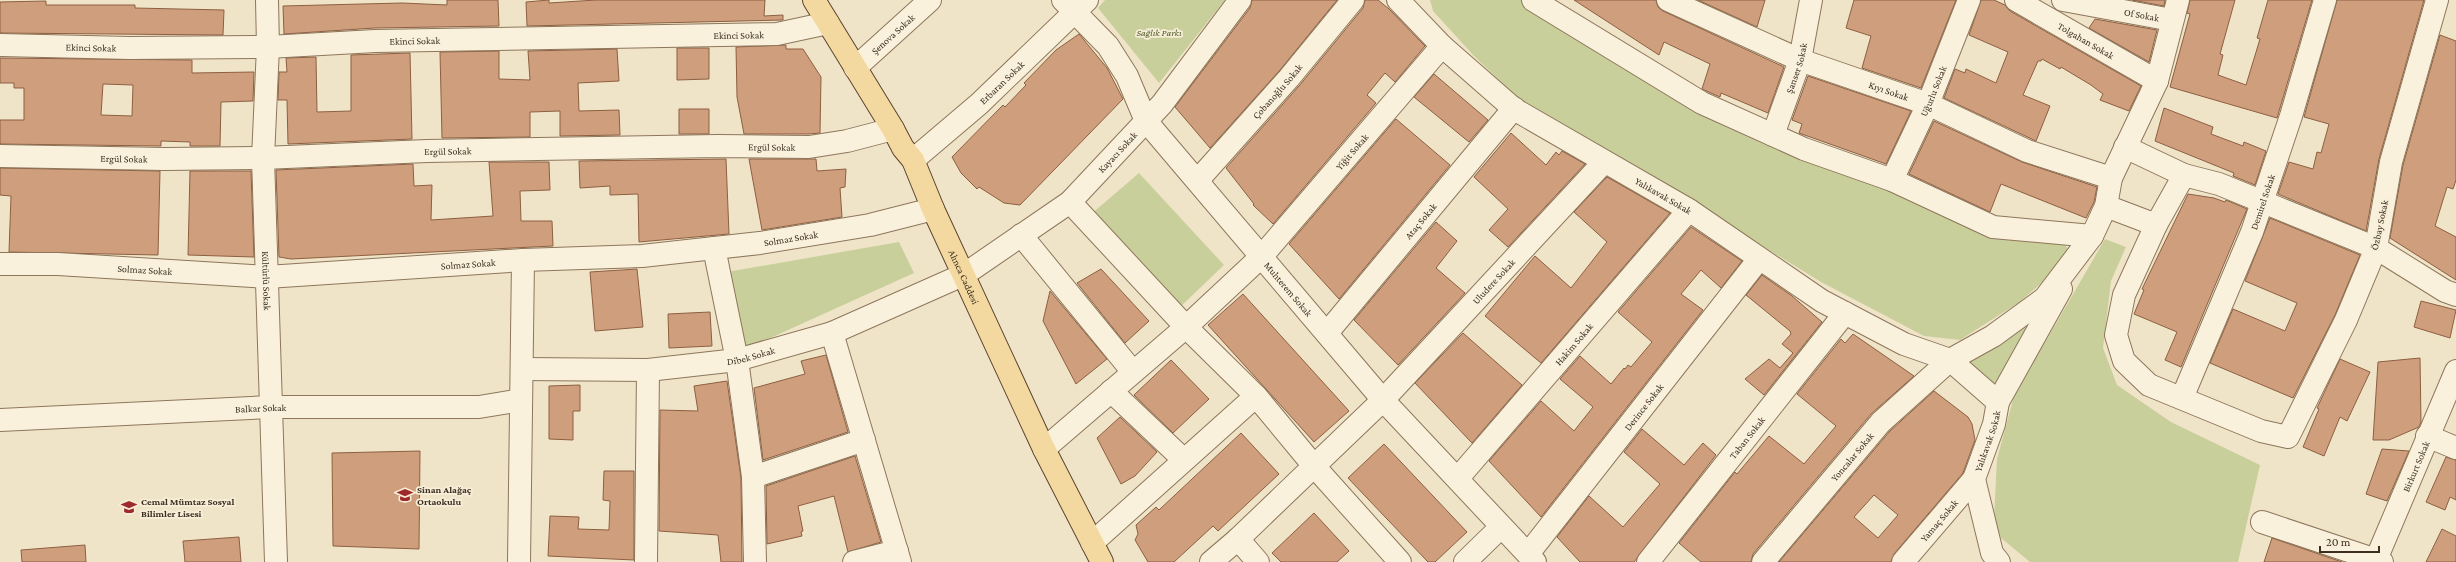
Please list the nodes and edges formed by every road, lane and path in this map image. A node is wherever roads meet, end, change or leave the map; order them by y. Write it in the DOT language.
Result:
graph roads {
  1 [pos="267,0"];
  2 [pos="814,0"];
  3 [pos="930,0"];
  4 [pos="1240,0"];
  5 [pos="1353,0"];
  6 [pos="1398,0"];
  7 [pos="1533,0"];
  8 [pos="1668,0"];
  9 [pos="1811,0"];
  10 [pos="1969,0"];
  11 [pos="2016,0"];
  12 [pos="2063,0"];
  13 [pos="2325,0"];
  14 [pos="2437,0"];
  15 [pos="1075,4"];
  16 [pos="2175,10"];
  17 [pos="828,23"];
  18 [pos="0,46"];
  19 [pos="1442,46"];
  20 [pos="268,47"];
  21 [pos="1800,60"];
  22 [pos="855,68"];
  23 [pos="2157,81"];
  24 [pos="1928,104"];
  25 [pos="1514,108"];
  26 [pos="1146,121"];
  27 [pos="893,128"];
  28 [pos="1774,134"];
  29 [pos="2125,147"];
  30 [pos="0,156"];
  31 [pos="263,158"];
  32 [pos="913,160"];
  33 [pos="1604,162"];
  34 [pos="2184,175"];
  35 [pos="2111,178"];
  36 [pos="1198,180"];
  37 [pos="1892,180"];
  38 [pos="1070,202"];
  39 [pos="2262,203"];
  40 [pos="2106,206"];
  41 [pos="933,209"];
  42 [pos="1689,210"];
  43 [pos="2156,224"];
  44 [pos="1021,235"];
  45 [pos="2092,236"];
  46 [pos="714,248"];
  47 [pos="2376,248"];
  48 [pos="1262,256"];
  49 [pos="1759,259"];
  50 [pos="523,260"];
  51 [pos="0,264"];
  52 [pos="965,274"];
  53 [pos="266,277"];
  54 [pos="2456,295"];
  55 [pos="1846,313"];
  56 [pos="1186,327"];
  57 [pos="832,333"];
  58 [pos="1327,333"];
  59 [pos="737,360"];
  60 [pos="1950,360"];
  61 [pos="522,369"];
  62 [pos="648,370"];
  63 [pos="2456,371"];
  64 [pos="1133,372"];
  65 [pos="1111,391"];
  66 [pos="1256,396"];
  67 [pos="2182,398"];
  68 [pos="521,400"];
  69 [pos="1384,400"];
  70 [pos="1998,402"];
  71 [pos="271,407"];
  72 [pos="0,420"];
  73 [pos="2427,436"];
  74 [pos="864,440"];
  75 [pos="2456,448"];
  76 [pos="1044,449"];
  77 [pos="1184,460"];
  78 [pos="1314,466"];
  79 [pos="753,477"];
  80 [pos="1458,478"];
  81 [pos="1974,479"];
  82 [pos="2262,522"];
  83 [pos="1501,527"];
  84 [pos="1238,539"];
  85 [pos="1092,543"];
  86 [pos="899,557"];
  87 [pos="1531,558"];
  88 [pos="2378,561"];
  89 [pos="276,562"];
  90 [pos="519,562"];
  91 [pos="646,562"];
  92 [pos="755,562"];
  93 [pos="854,562"];
  94 [pos="1102,562"];
  95 [pos="1212,562"];
  96 [pos="1258,562"];
  97 [pos="1400,562"];
  98 [pos="1465,562"];
  99 [pos="1648,562"];
  100 [pos="1763,562"];
  101 [pos="1903,562"];
  102 [pos="1999,562"];
  1 -- 20 [label="street, Kültürlü Sokak"];
  2 -- 17 [label="main road, Alınca Caddesi"];
  3 -- 22 [label="street, Şenova Sokak"];
  4 -- 26 [label="street, Kayacı Sokak"];
  5 -- 36 [label="street, Çobanoğlu Sokak"];
  6 -- 19 [label="street, Yalıkavak Sokak"];
  7 -- 28 [label="street"];
  8 -- 21 [label="street, Kıyı Sokak"];
  9 -- 21 [label="street, Şanser Sokak"];
  10 -- 24 [label="street, Uğurlu Sokak"];
  11 -- 23 [label="street, Tolgahan Sokak"];
  12 -- 16 [label="street, Of Sokak"];
  13 -- 39 [label="street, Demirel Sokak"];
  14 -- 47 [label="street, Özbay Sokak"];
  15 -- 26 [label="street, Muhterem Sokak"];
  15 -- 32 [label="street, Erbaran Sokak"];
  16 -- 23 [label="street"];
  17 -- 20 [label="street, Ekinci Sokak"];
  17 -- 22 [label="main road, Alınca Caddesi"];
  18 -- 20 [label="street, Ekinci Sokak"];
  19 -- 25 [label="street, Yalıkavak Sokak"];
  19 -- 48 [label="street, Yiğit Sokak"];
  20 -- 31 [label="street, Kültürlü Sokak"];
  21 -- 24 [label="street, Kıyı Sokak"];
  21 -- 28 [label="street, Şanser Sokak"];
  22 -- 27 [label="main road, Alınca Caddesi"];
  23 -- 29 [label="street"];
  24 -- 35 [label="street, Kıyı Sokak"];
  24 -- 37 [label="street, Uğurlu Sokak"];
  25 -- 33 [label="street, Yalıkavak Sokak"];
  25 -- 58 [label="street, Ataç Sokak"];
  26 -- 36 [label="street, Muhterem Sokak"];
  26 -- 38 [label="street, Kayacı Sokak"];
  27 -- 31 [label="street, Ergül Sokak"];
  27 -- 32 [label="main road, Alınca Caddesi"];
  28 -- 37 [label="street"];
  29 -- 34 [label="street"];
  29 -- 35 [label="street"];
  30 -- 31 [label="street, Ergül Sokak"];
  31 -- 53 [label="street, Kültürlü Sokak"];
  32 -- 41 [label="main road, Alınca Caddesi"];
  33 -- 42 [label="street, Yalıkavak Sokak"];
  33 -- 69 [label="street, Uludere Sokak"];
  34 -- 39 [label="street"];
  34 -- 43 [label="street"];
  35 -- 40 [label="street"];
  36 -- 48 [label="street, Muhterem Sokak"];
  37 -- 45 [label="street"];
  38 -- 44 [label="street, Kayacı Sokak"];
  38 -- 56 [label="street"];
  39 -- 47 [label="street"];
  39 -- 67 [label="street, Demirel Sokak"];
  40 -- 43 [label="street"];
  40 -- 45 [label="street"];
  41 -- 46 [label="street, Solmaz Sokak"];
  41 -- 52 [label="main road, Alınca Caddesi"];
  42 -- 49 [label="street, Yalıkavak Sokak"];
  42 -- 80 [label="street, Hakim Sokak"];
  43 -- 67 [label="street"];
  44 -- 52 [label="street, Kayacı Sokak"];
  44 -- 64 [label="street"];
  45 -- 60 [label="street"];
  45 -- 70 [label="street"];
  46 -- 50 [label="street, Solmaz Sokak"];
  46 -- 59 [label="street"];
  47 -- 54 [label="street"];
  47 -- 67 [label="street, Özbay Sokak"];
  48 -- 56 [label="street, Yiğit Sokak"];
  48 -- 58 [label="street, Muhterem Sokak"];
  49 -- 55 [label="street, Yalıkavak Sokak"];
  49 -- 87 [label="street, Derince Sokak"];
  50 -- 53 [label="street, Solmaz Sokak"];
  50 -- 61 [label="street"];
  51 -- 53 [label="street, Solmaz Sokak"];
  52 -- 57 [label="street, Dibek Sokak"];
  52 -- 76 [label="main road, Alınca Caddesi"];
  53 -- 71 [label="street, Kültürlü Sokak"];
  55 -- 60 [label="street, Yalıkavak Sokak"];
  55 -- 99 [label="street, Taban Sokak"];
  56 -- 64 [label="street, Yiğit Sokak"];
  56 -- 66 [label="street"];
  57 -- 59 [label="street, Dibek Sokak"];
  57 -- 74 [label="street"];
  58 -- 69 [label="street, Muhterem Sokak"];
  59 -- 62 [label="street, Dibek Sokak"];
  59 -- 79 [label="street"];
  60 -- 70 [label="street, Yalıkavak Sokak"];
  60 -- 100 [label="street, Yoncalar Sokak"];
  61 -- 62 [label="street, Dibek Sokak"];
  61 -- 68 [label="street"];
  62 -- 91 [label="street"];
  63 -- 73 [label="street, Birkurt Sokak"];
  64 -- 65 [label="street, Yiğit Sokak"];
  65 -- 76 [label="street, Yiğit Sokak"];
  65 -- 77 [label="street"];
  66 -- 77 [label="street"];
  66 -- 78 [label="street"];
  68 -- 71 [label="street, Balkar Sokak"];
  68 -- 90 [label="street"];
  69 -- 78 [label="street, Uludere Sokak"];
  69 -- 80 [label="street, Muhterem Sokak"];
  70 -- 81 [label="street, Yalıkavak Sokak"];
  71 -- 72 [label="street, Balkar Sokak"];
  71 -- 89 [label="street, Kültürlü Sokak"];
  73 -- 75 [label="street"];
  73 -- 88 [label="street, Birkurt Sokak"];
  74 -- 79 [label="street"];
  74 -- 86 [label="street"];
  76 -- 85 [label="main road, Alınca Caddesi"];
  77 -- 85 [label="street"];
  78 -- 84 [label="street, Uludere Sokak"];
  78 -- 97 [label="street"];
  79 -- 92 [label="street"];
  80 -- 83 [label="street, Muhterem Sokak"];
  81 -- 101 [label="street, Yamaç Sokak"];
  81 -- 102 [label="street, Yalıkavak Sokak"];
  82 -- 88 [label="street"];
  83 -- 87 [label="street, Muhterem Sokak"];
  83 -- 98 [label="street"];
  84 -- 95 [label="street, Uludere Sokak"];
  84 -- 96 [label="street"];
  85 -- 94 [label="main road, Alınca Caddesi"];
  86 -- 93 [label="street"];
}
